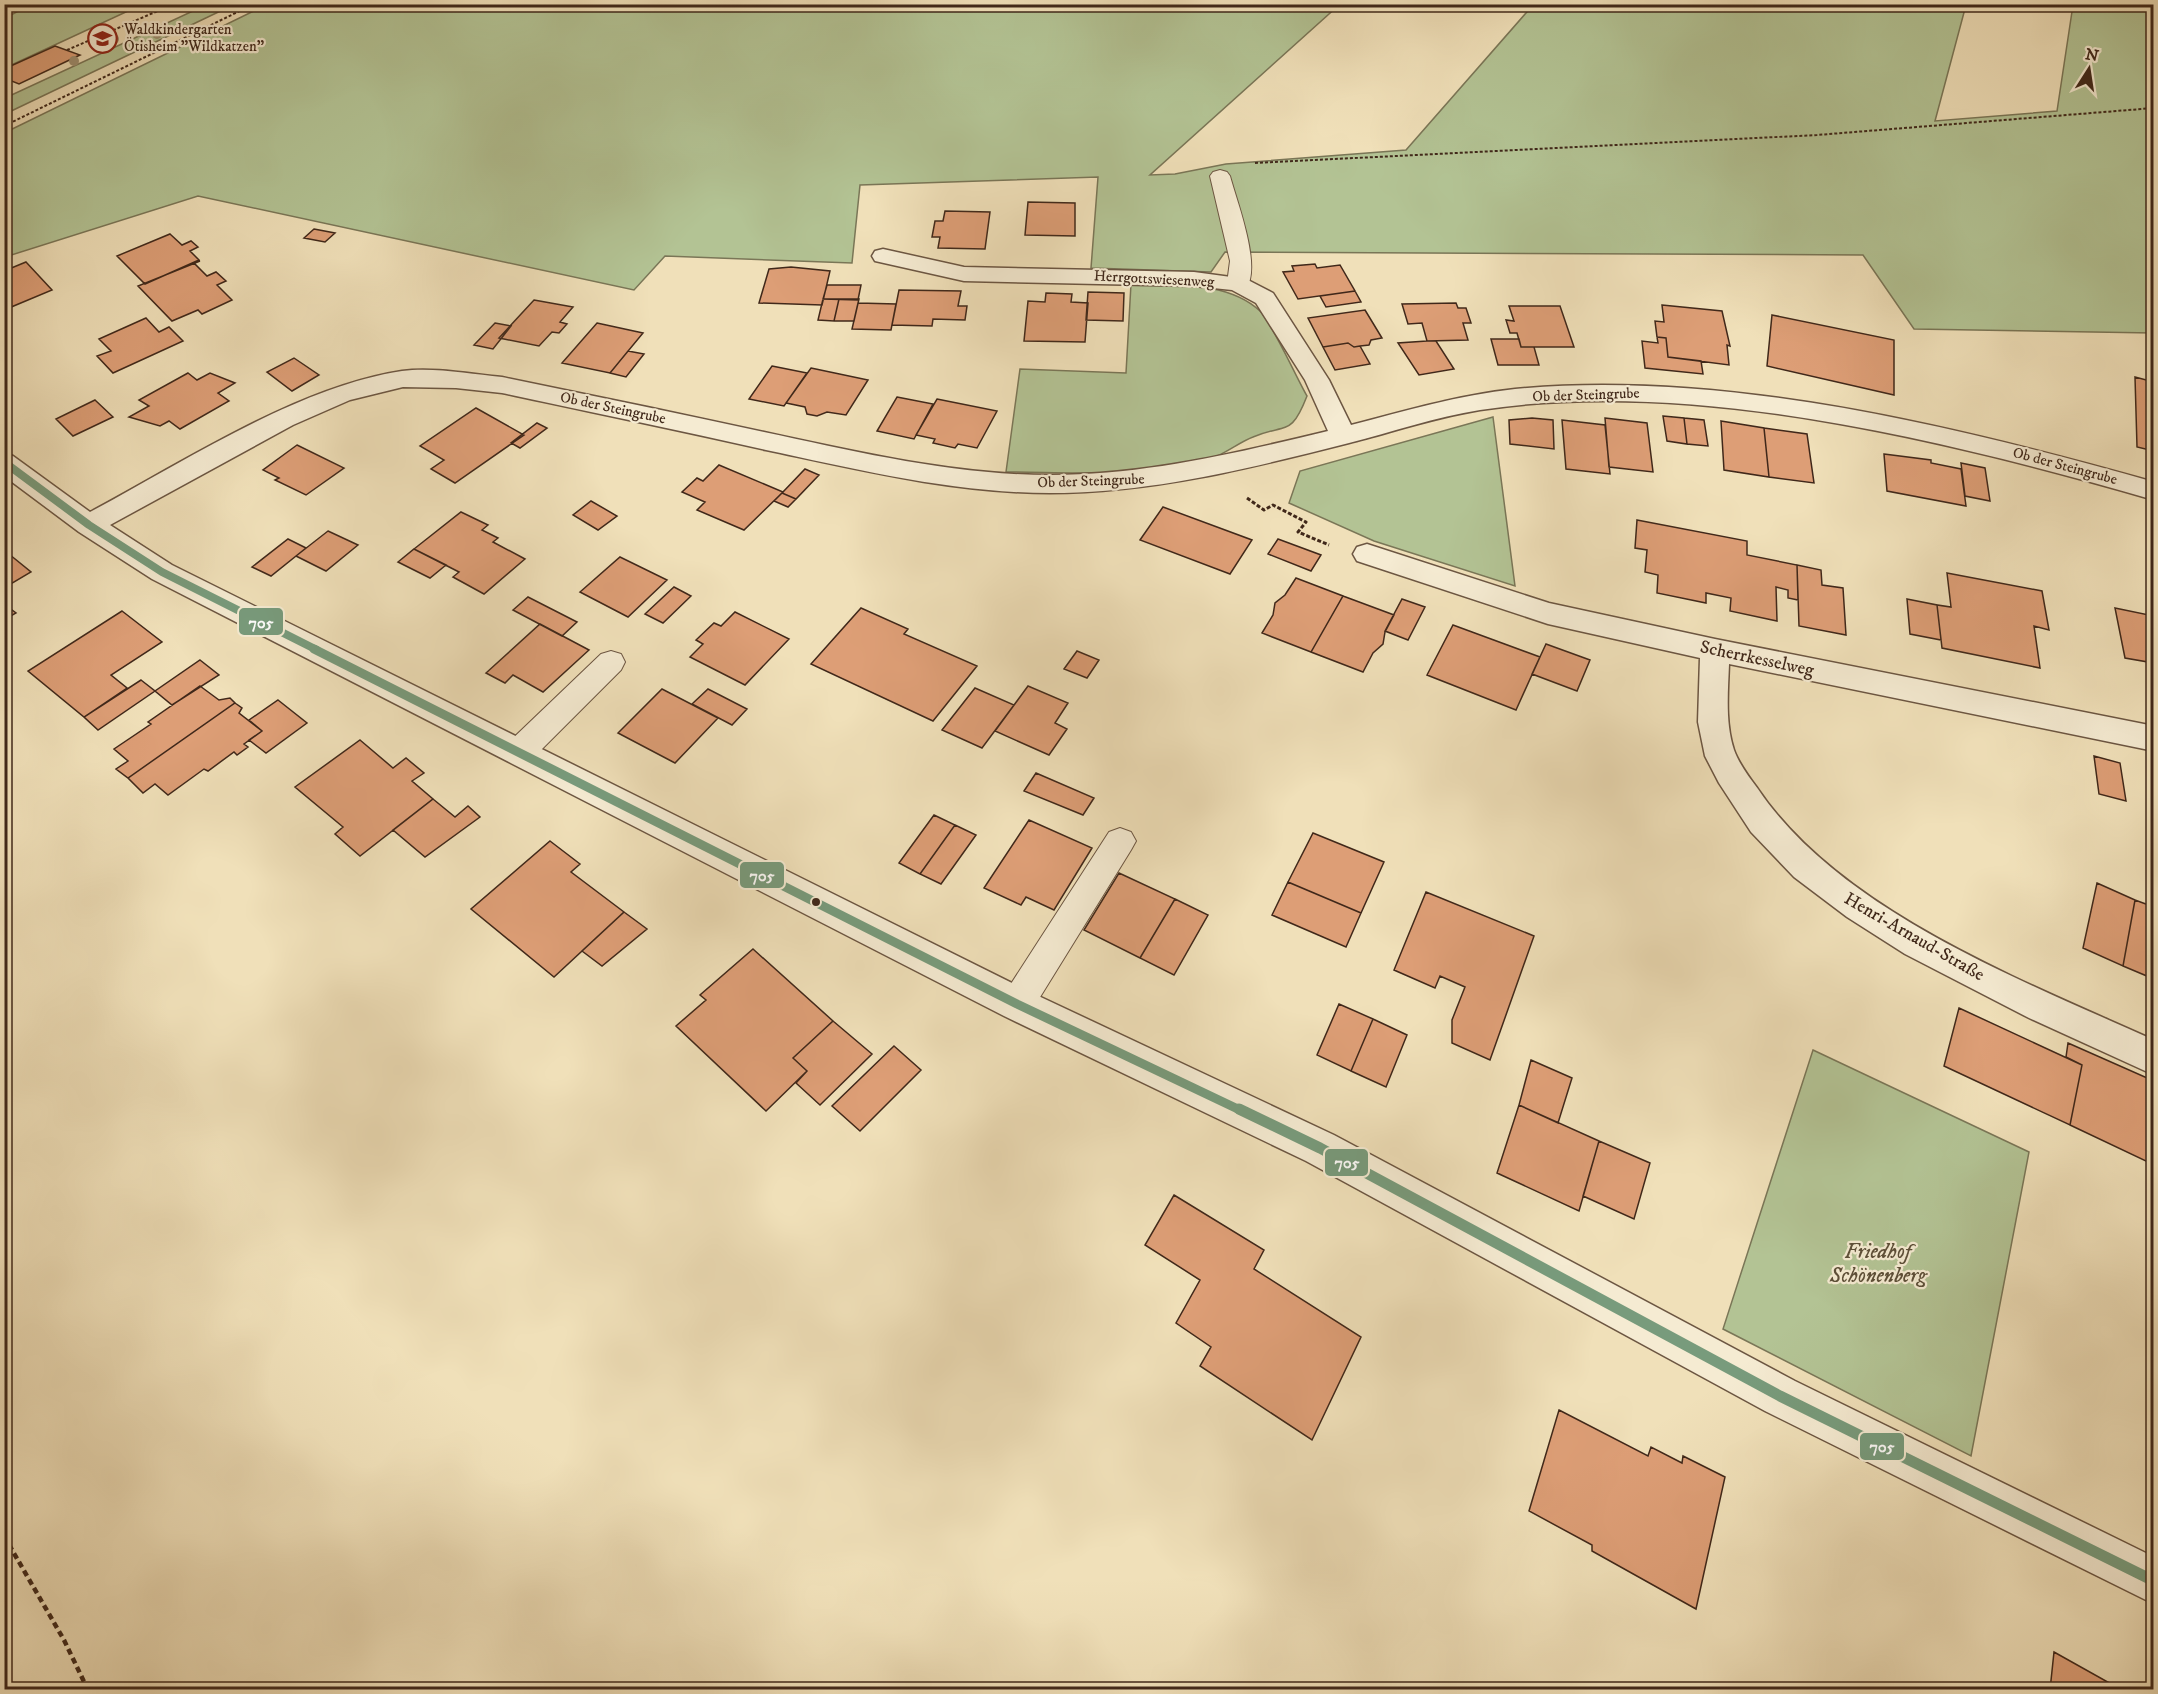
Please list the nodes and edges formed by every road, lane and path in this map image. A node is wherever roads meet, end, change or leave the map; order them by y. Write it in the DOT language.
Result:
graph roads {
  1 [pos="174,4"];
  2 [pos="254,4"];
  3 [pos="67,50"];
  4 [pos="2154,108"];
  5 [pos="4,126"];
  6 [pos="1220,176"];
  7 [pos="883,256"];
  8 [pos="1238,284"];
  9 [pos="1343,436"];
  10 [pos="4,462"];
  11 [pos="2154,491"];
  12 [pos="1242,495"];
  13 [pos="89,525"];
  14 [pos="1335,547"];
  15 [pos="1367,554"];
  16 [pos="1715,650"];
  17 [pos="611,662"];
  18 [pos="2154,738"];
  19 [pos="519,752"];
  20 [pos="1120,841"];
  21 [pos="1017,1004"];
  22 [pos="2154,1058"];
  23 [pos="4,1536"];
  24 [pos="2154,1581"];
  25 [pos="88,1689"];
  1 -- 3 [label="path"];
  2 -- 5 [label="path"];
  4 -- 6 [label="path"];
  6 -- 8 [label="lane"];
  7 -- 8 [label="street, Herrgottswiesenweg"];
  8 -- 9 [label="street, Herrgottswiesenweg"];
  9 -- 11 [label="street, Ob der Steingrube"];
  9 -- 13 [label="street, Ob der Steingrube"];
  10 -- 13 [label="street"];
  12 -- 14 [label="path"];
  13 -- 19 [label="street"];
  15 -- 16 [label="street, Scherrkesselweg"];
  16 -- 18 [label="street, Scherrkesselweg"];
  16 -- 22 [label="street, Henri-Arnaud-Straße"];
  17 -- 19 [label="lane"];
  19 -- 21 [label="street"];
  20 -- 21 [label="lane"];
  21 -- 24 [label="street"];
  23 -- 25 [label="path"];
}
